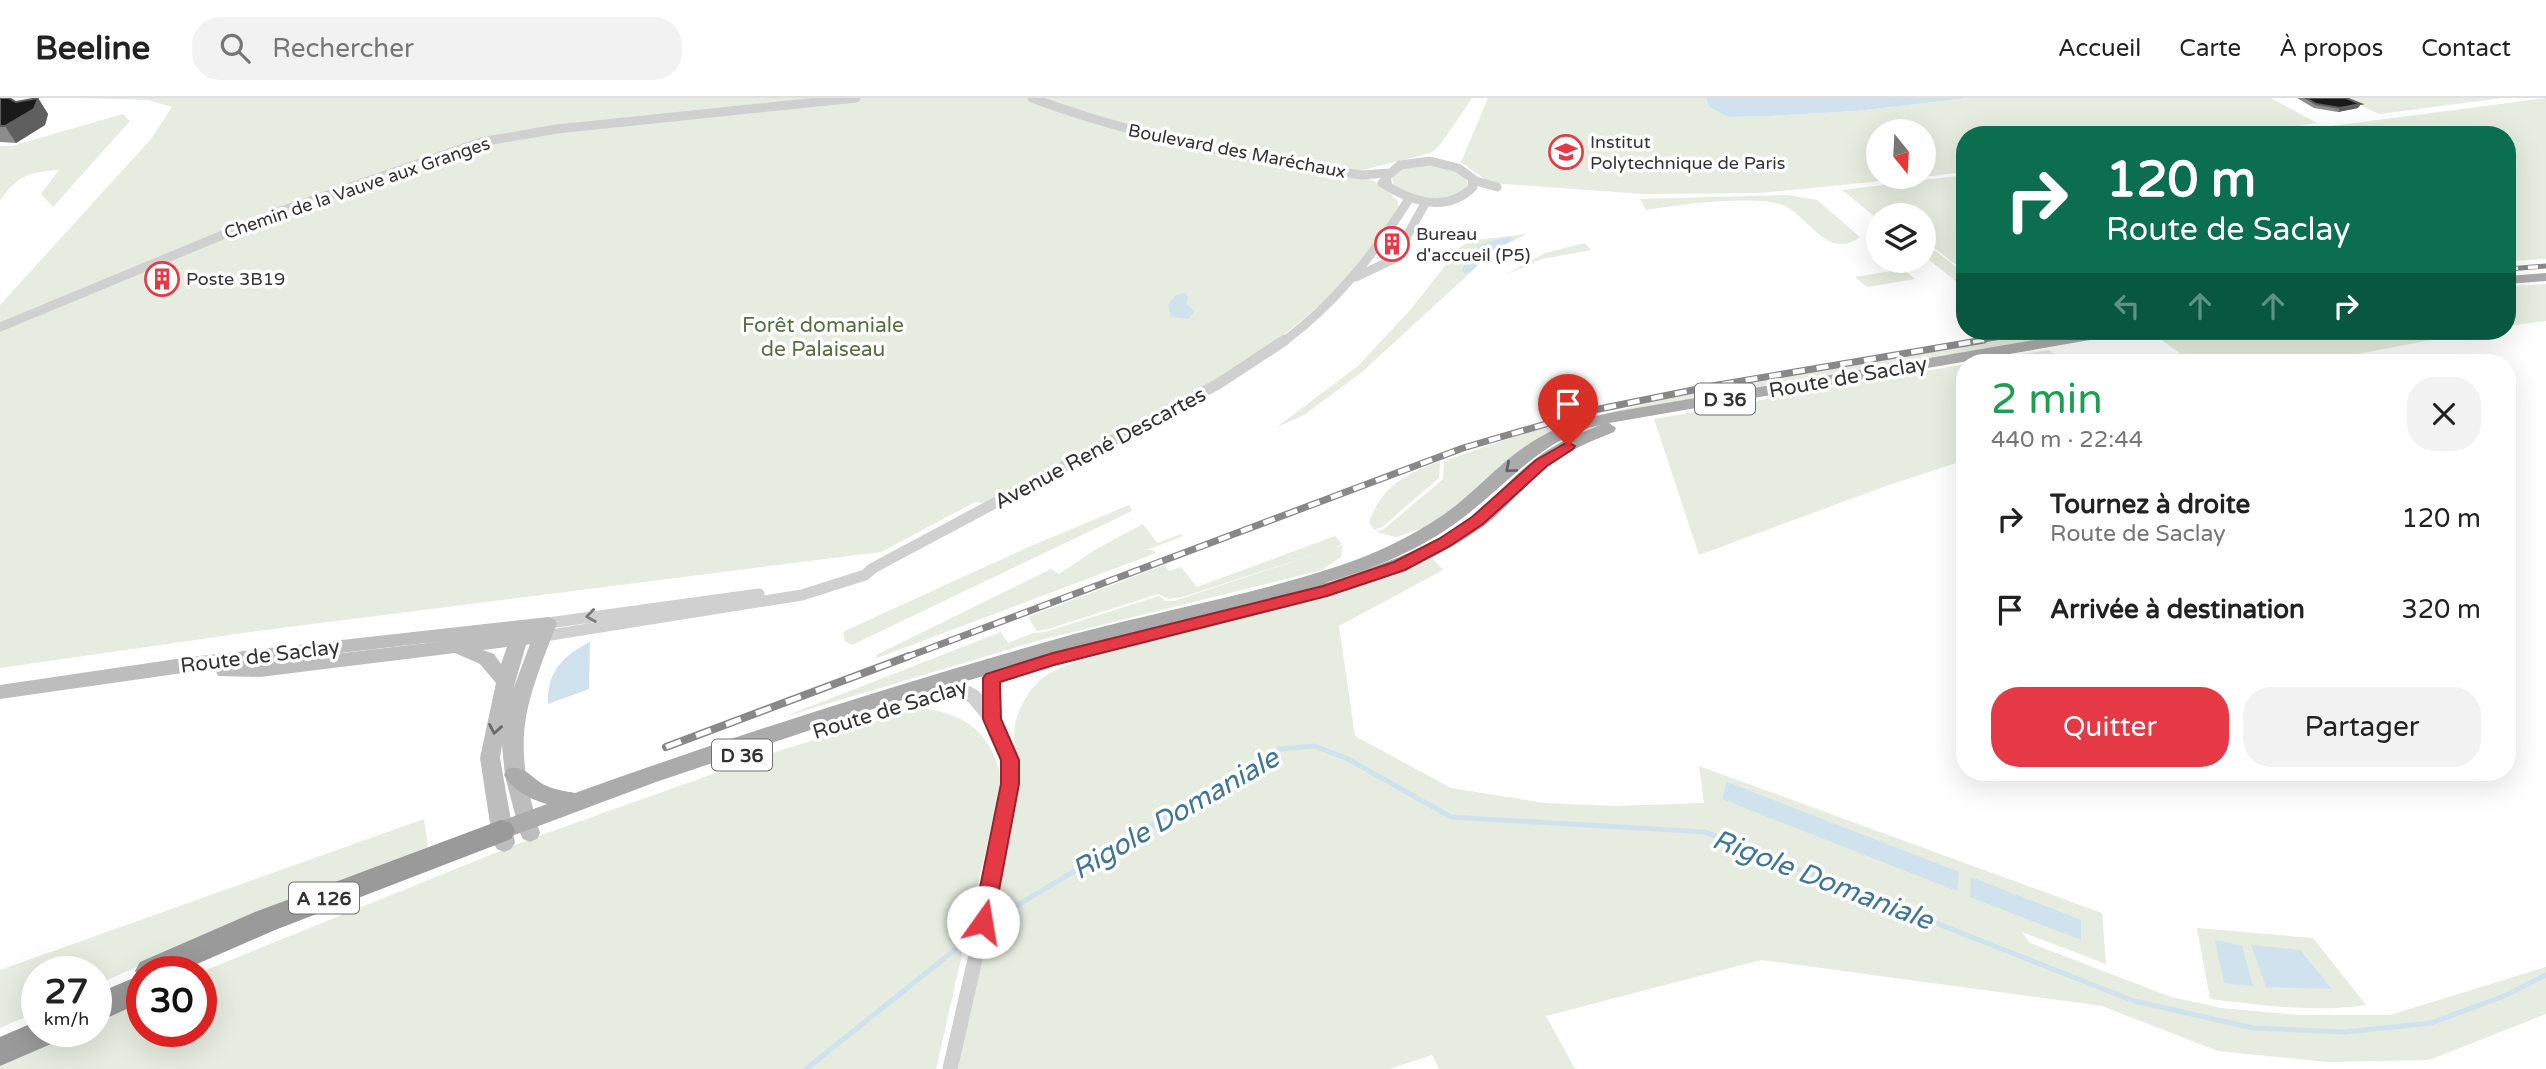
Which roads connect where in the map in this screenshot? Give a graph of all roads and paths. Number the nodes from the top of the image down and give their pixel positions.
1 (856, 98) edge
2 (1032, 98) edge
3 (1389, 173) junction
4 (1364, 176) junction
5 (1472, 179) junction
6 (1388, 186) junction
7 (1471, 191) junction
8 (1409, 199) junction
9 (1426, 202) junction
10 (2546, 277) edge
11 (1353, 279) junction
12 (2516, 279) edge
13 (0, 327) edge
14 (2062, 340) edge
15 (1983, 354) edge
16 (1956, 359) edge
17 (546, 629) junction
18 (520, 633) junction
19 (455, 646) junction
20 (990, 672) junction
21 (116, 674) junction
22 (505, 682) junction
23 (950, 684) junction
24 (0, 692) edge
25 (992, 719) junction
26 (516, 775) junction
27 (574, 802) junction
28 (515, 832) junction
29 (184, 956) edge
30 (217, 956) edge
31 (21, 1028) edge
32 (0, 1037) edge
33 (21, 1043) edge
34 (0, 1052) edge
35 (950, 1069) edge

1 - 13 street, Chemin de la Vauve aux Granges
2 - 4 street, Boulevard des Maréchaux
3 - 4 street, Boulevard des Maréchaux
3 - 5 street, Boulevard des Maréchaux
3 - 6 street
4 - 6 street, Boulevard des Maréchaux
5 - 7 street
5 - 7 street
6 - 8 street, Boulevard des Maréchaux
7 - 9 street
8 - 9 street
8 - 11 street, Avenue René Descartes
9 - 11 street, Avenue René Descartes
10 - 12 main road
11 - 17 street, Avenue René Descartes
14 - 15 main road, Route de Saclay / D 36
16 - 20 main road, Route de Saclay / D 36
17 - 18 main road, Route de Saclay
17 - 26 main road
18 - 19 main road
18 - 21 main road, Route de Saclay
18 - 22 main road
19 - 21 main road
19 - 22 main road
20 - 23 main road, Route de Saclay / D 36
20 - 25 street
21 - 24 main road, Route de Saclay
22 -> 28 main road
23 - 25 street
23 - 27 main road, Route de Saclay / D 36
23 - 28 main road, Route de Saclay / D 36
25 - 35 street
26 - 27 main road
26 - 28 main road
27 - 28 main road, Route de Saclay / D 36
28 - 29 highway, A 126
28 - 30 highway, A 126
31 - 32 highway
33 - 34 highway

